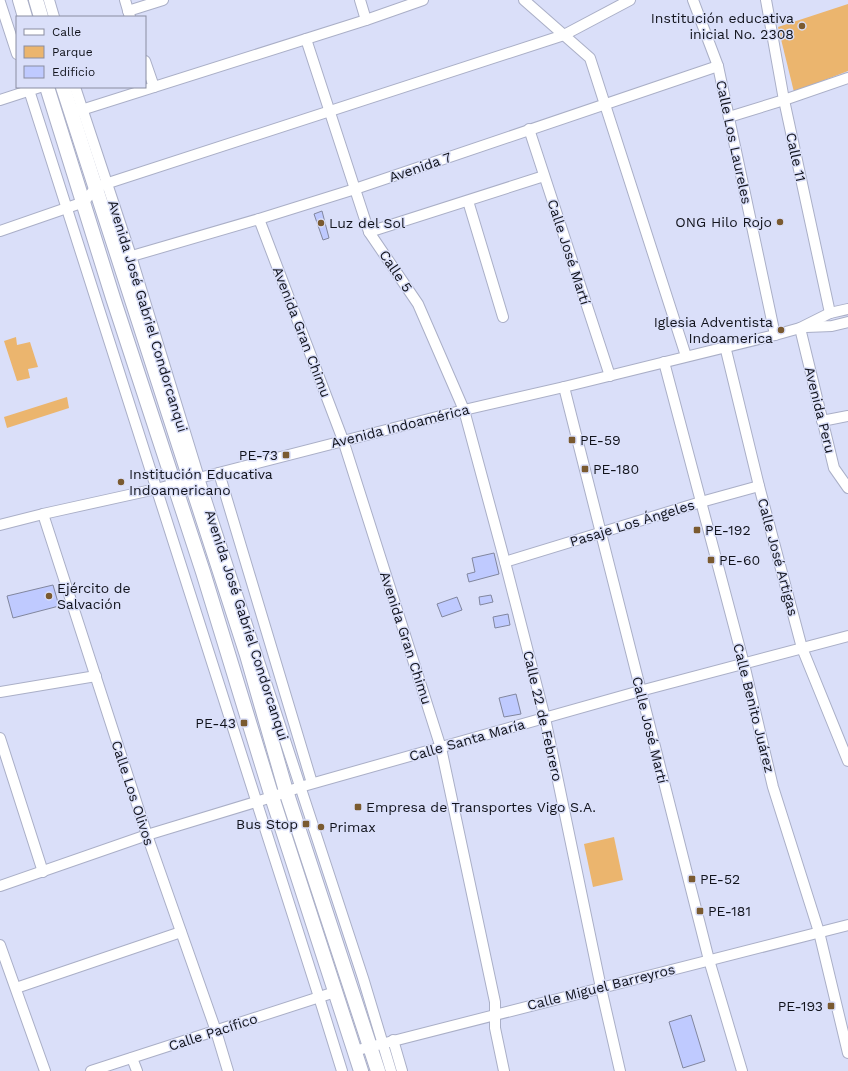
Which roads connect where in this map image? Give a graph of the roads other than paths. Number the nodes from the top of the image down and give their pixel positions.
1 (20, 0) edge
2 (36, 0) edge
3 (49, 0) edge
4 (125, 0) edge
5 (163, 0) edge
6 (360, 0) edge
7 (423, 0) edge
8 (524, 0) edge
9 (630, 0) edge
10 (693, 0) edge
11 (766, 0) edge
12 (0, 2) edge
13 (129, 14) edge
14 (25, 16) edge
15 (41, 16) edge
16 (54, 16) edge
17 (366, 20) junction
18 (564, 35) junction
19 (306, 39) junction
20 (16, 51) edge
21 (146, 64) edge
22 (718, 66) junction
23 (848, 78) edge
24 (154, 87) junction
25 (48, 88) edge
26 (64, 88) edge
27 (75, 88) edge
28 (28, 89) edge
29 (0, 100) edge
30 (784, 100) junction
31 (606, 104) junction
32 (330, 110) junction
33 (77, 111) junction
34 (729, 117) junction
35 (529, 129) junction
36 (544, 176) junction
37 (101, 185) junction
38 (355, 189) junction
39 (468, 201) junction
40 (84, 202) junction
41 (67, 208) junction
42 (259, 219) junction
43 (0, 231) edge
44 (369, 232) junction
45 (125, 258) junction
46 (848, 309) edge
47 (830, 313) junction
48 (503, 317) dead end
49 (848, 322) edge
50 (800, 328) junction
51 (775, 335) junction
52 (725, 346) junction
53 (686, 356) junction
54 (664, 362) junction
55 (610, 376) junction
56 (564, 387) junction
57 (464, 410) junction
58 (848, 416) edge
59 (822, 421) junction
60 (343, 440) junction
61 (220, 472) junction
62 (194, 479) junction
63 (174, 484) junction
64 (759, 486) junction
65 (848, 488) edge
66 (156, 489) junction
67 (701, 502) junction
68 (43, 514) junction
69 (0, 525) edge
70 (602, 532) junction
71 (505, 562) junction
72 (848, 636) edge
73 (802, 648) junction
74 (744, 664) junction
75 (96, 676) junction
76 (640, 691) junction
77 (0, 692) edge
78 (545, 718) junction
79 (0, 738) edge
80 (441, 748) junction
81 (848, 761) edge
82 (312, 783) junction
83 (300, 787) junction
84 (286, 791) junction
85 (272, 797) junction
86 (256, 802) junction
87 (147, 835) junction
88 (43, 872) junction
89 (0, 886) edge
90 (848, 925) edge
91 (181, 932) junction
92 (819, 932) junction
93 (0, 944) edge
94 (709, 960) junction
95 (16, 988) junction
96 (601, 988) junction
97 (335, 992) junction
98 (319, 997) junction
99 (495, 1014) junction
100 (216, 1031) junction
101 (393, 1040) junction
102 (376, 1045) junction
103 (354, 1050) junction
104 (848, 1053) edge
105 (132, 1058) junction
106 (44, 1071) edge
107 (91, 1071) edge
108 (137, 1071) edge
109 (228, 1071) edge
110 (342, 1071) edge
111 (361, 1071) edge
112 (378, 1071) edge
113 (391, 1071) edge
114 (402, 1071) edge
115 (504, 1071) edge
116 (620, 1071) edge
117 (742, 1071) edge

1 - 14 highway
2 - 15 highway
3 - 16 street
4 - 13 street
5 - 13 street
6 - 17 street
7 - 17 street
8 - 18 street
9 - 18 street
10 - 22 street, Calle Los Laureles
11 - 30 street, Calle 11
12 - 20 street
17 - 19 street
18 - 31 street
18 - 32 street
19 - 24 street
19 - 32 street, Calle 5
21 - 24 street
22 - 31 street, Avenida 7
22 - 34 street, Calle Los Laureles
23 - 30 street
24 - 33 street
25 - 40 highway, Avenida José Gabriel Condorcanqui
26 - 33 highway, Avenida José Gabriel Condorcanqui
27 - 33 street, Avenida José Gabriel Condorcanqui
28 - 29 street
28 - 41 street
30 - 34 street
30 - 47 street, Calle 11
31 - 35 street, Avenida 7
31 - 53 street
32 - 37 street
32 - 38 street, Calle 5
33 - 37 highway, Avenida José Gabriel Condorcanqui
34 - 51 street, Calle Los Laureles
35 - 36 street, Calle José Martí
35 - 38 street, Avenida 7
36 - 39 street
36 - 55 street, Calle José Martí
37 - 40 street
37 - 45 highway, Avenida José Gabriel Condorcanqui
38 - 42 street, Avenida 7
38 - 44 street, Calle 5
39 - 44 street
39 - 48 street
40 - 41 street
40 - 63 highway, Avenida José Gabriel Condorcanqui
41 - 43 street
41 - 66 street
42 - 45 street, Avenida 7
42 - 60 street, Avenida Gran Chimu
44 - 57 street, Calle 5
45 - 62 highway, Avenida José Gabriel Condorcanqui
46 - 47 street, Avenida Indoamérica
47 - 50 street, Avenida Indoamérica
49 - 50 street, Avenida Indoamérica
50 - 51 street, Avenida Indoamérica
50 - 59 street, Avenida Peru
51 - 52 street, Avenida Indoamérica
52 - 53 street, Avenida Indoamérica
52 - 64 street, Calle José Artigas
53 - 54 street, Avenida Indoamérica
54 - 55 street, Avenida Indoamérica
54 - 67 street, Calle Benito Juárez
55 - 56 street, Avenida Indoamérica
56 - 57 street, Avenida Indoamérica
56 - 70 street, Calle José Martí
57 - 60 street, Avenida Indoamérica
57 - 71 street, Calle 22 de Febrero
58 - 59 street
59 - 65 street, Avenida Peru
60 - 61 street, Avenida Indoamérica
60 - 80 street, Avenida Gran Chimu
61 - 62 street, Avenida Indoamérica
61 - 82 street
62 - 63 street, Avenida Indoamérica
62 - 83 street, Avenida José Gabriel Condorcanqui
62 - 84 highway, Avenida José Gabriel Condorcanqui
63 - 66 street, Avenida Indoamérica
63 - 85 highway, Avenida José Gabriel Condorcanqui
64 - 67 street, Pasaje Los Ángeles
64 - 73 street, Calle José Artigas
66 - 68 street, Avenida Indoamérica
66 - 86 street
67 - 70 street, Pasaje Los Ángeles
67 - 74 street, Calle Benito Juárez
68 - 69 street, Avenida Indoamérica
68 - 75 street, Calle Los Olivos
70 - 71 street, Pasaje Los Ángeles
70 - 76 street, Calle José Martí
71 - 78 street, Calle 22 de Febrero
72 - 73 street, Calle Santa María
73 - 74 street, Calle Santa María
73 - 81 street, Calle José Artigas
74 - 76 street, Calle Santa María
74 - 92 street, Calle Benito Juárez
75 - 77 street
75 - 87 street, Calle Los Olivos
76 - 78 street, Calle Santa María
76 - 94 street, Calle José Martí
78 - 80 street, Calle Santa María
78 - 96 street, Calle 22 de Febrero
79 - 88 street
80 - 82 street, Calle Santa María
80 - 99 street, Avenida Gran Chimu
82 - 83 street, Calle Santa María
83 - 84 street, Calle Santa María
83 - 102 street, Avenida José Gabriel Condorcanqui
84 - 85 street, Calle Santa María
84 - 102 highway, Avenida José Gabriel Condorcanqui
85 - 86 street, Calle Santa María
85 - 97 highway, Avenida José Gabriel Condorcanqui
86 - 87 street, Calle Santa María
86 - 98 street
87 - 88 street, Calle Santa María
87 - 91 street, Calle Los Olivos
88 - 89 street, Calle Santa María
90 - 92 street, Calle Miguel Barreyros
91 - 95 street
91 - 100 street, Calle Los Olivos
92 - 94 street, Calle Miguel Barreyros
92 - 104 street, Calle Benito Juárez
93 - 95 street
94 - 96 street, Calle Miguel Barreyros
94 - 117 street, Calle José Martí
95 - 106 street
96 - 99 street, Calle Miguel Barreyros
96 - 116 street, Calle 22 de Febrero
97 - 98 street, Calle Pacífico
97 - 103 highway, Avenida José Gabriel Condorcanqui
98 - 100 street, Calle Pacífico
98 - 110 street
99 - 101 street, Calle Miguel Barreyros
99 - 115 street, Avenida Gran Chimu
100 - 105 street, Calle Pacífico
100 - 109 street, Calle Los Olivos
101 - 102 street, Calle Miguel Barreyros
101 - 114 street
102 - 103 street, Calle Miguel Barreyros
102 - 112 highway, Avenida José Gabriel Condorcanqui
102 - 113 street, Avenida José Gabriel Condorcanqui
103 - 111 highway, Avenida José Gabriel Condorcanqui
105 - 107 street, Calle Pacífico
105 - 108 street

